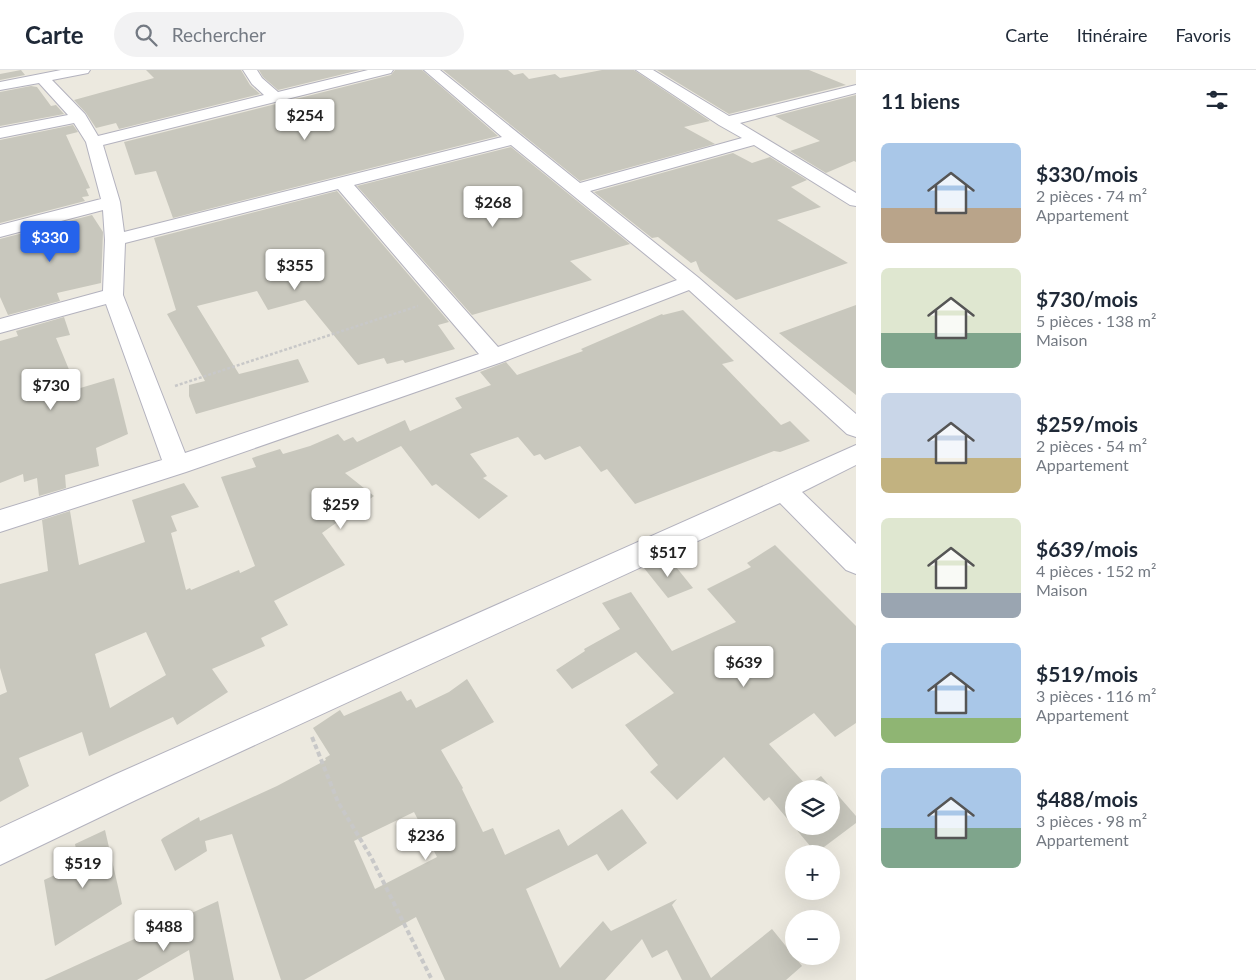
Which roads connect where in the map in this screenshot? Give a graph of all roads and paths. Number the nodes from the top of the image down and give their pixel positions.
1 (83, 70) edge
2 (250, 70) edge
3 (386, 70) edge
4 (431, 70) edge
5 (643, 70) edge
6 (42, 78) junction
7 (0, 86) edge
8 (856, 89) edge
9 (275, 97) junction
10 (79, 117) junction
11 (725, 122) junction
12 (0, 134) edge
13 (514, 139) junction
14 (754, 140) junction
15 (94, 142) junction
16 (342, 182) junction
17 (856, 183) edge
18 (578, 189) junction
19 (837, 189) junction
20 (856, 201) edge
21 (111, 202) junction
22 (0, 230) edge
23 (115, 240) junction
24 (692, 282) junction
25 (113, 295) junction
26 (441, 299) junction
27 (0, 326) edge
28 (494, 357) junction
29 (150, 393) junction
30 (856, 428) edge
31 (856, 454) edge
32 (177, 465) junction
33 (783, 490) junction
34 (0, 521) edge
35 (856, 562) edge
36 (301, 708) junction
37 (0, 847) edge
38 (432, 980) edge

1 - 6 street
2 - 9 street
3 - 9 street
4 - 13 street
5 - 11 street
6 - 7 street
6 - 10 street
8 - 11 street
9 - 15 street
10 - 12 street
10 - 15 street
11 - 14 street
13 - 16 street
13 - 18 street
14 - 18 street
14 - 19 street
15 - 21 street
16 - 23 street
16 - 26 street
17 - 19 street
18 - 24 street
19 - 20 street
21 - 22 street
21 - 23 street
23 - 25 street
24 - 28 street
24 - 30 street
25 - 27 street
25 - 29 street
26 - 28 street
26 - 29 path
28 - 32 street
29 - 32 street
31 - 33 street
32 - 34 street
33 - 35 street
33 - 36 street
36 - 37 street
36 - 38 path

